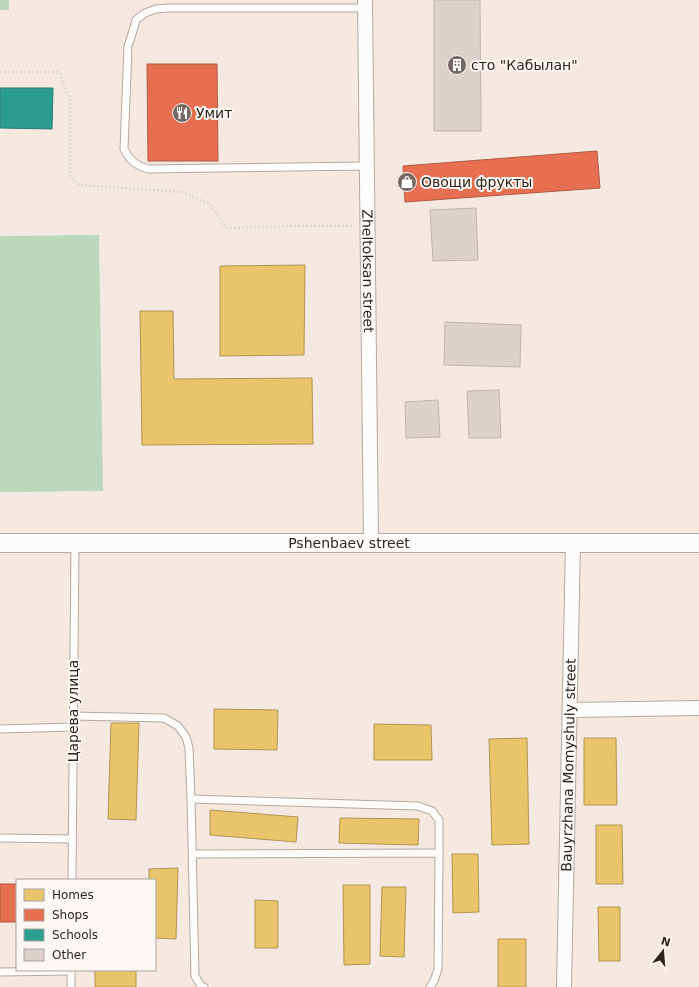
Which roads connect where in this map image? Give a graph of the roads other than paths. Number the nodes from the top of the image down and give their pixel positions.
1 (365, 4) edge
2 (367, 166) junction
3 (75, 542) junction
4 (371, 542) junction
5 (0, 543) edge
6 (573, 543) junction
7 (699, 543) edge
8 (699, 708) edge
9 (570, 710) junction
10 (73, 716) junction
11 (73, 727) junction
12 (0, 729) edge
13 (191, 799) junction
14 (0, 838) edge
15 (72, 839) junction
16 (439, 853) junction
17 (193, 854) junction
18 (72, 879) edge
19 (36, 971) edge
20 (71, 971) edge
21 (0, 972) edge
22 (71, 987) edge
23 (204, 987) edge
24 (430, 987) edge
25 (564, 987) edge

1 - 2 street, Zheltoksan street
1 - 2 lane
2 - 4 street, Zheltoksan street
3 - 4 street, Pshenbaev street
3 - 5 street, Pshenbaev street
3 - 10 lane, Царева улица
4 - 6 street, Pshenbaev street
6 - 7 street, Pshenbaev street
6 - 9 street, Bauyrzhana Momyshuly street
8 - 9 street
9 - 25 street, Bauyrzhana Momyshuly street
10 - 11 lane, Царева улица
10 - 13 lane
11 - 12 lane
11 - 15 lane, Царева улица
13 - 16 lane
13 - 17 lane
14 - 15 lane
15 - 18 lane, Царева улица
16 - 17 lane
16 - 24 lane
17 - 23 lane
19 - 21 lane
20 - 22 lane

